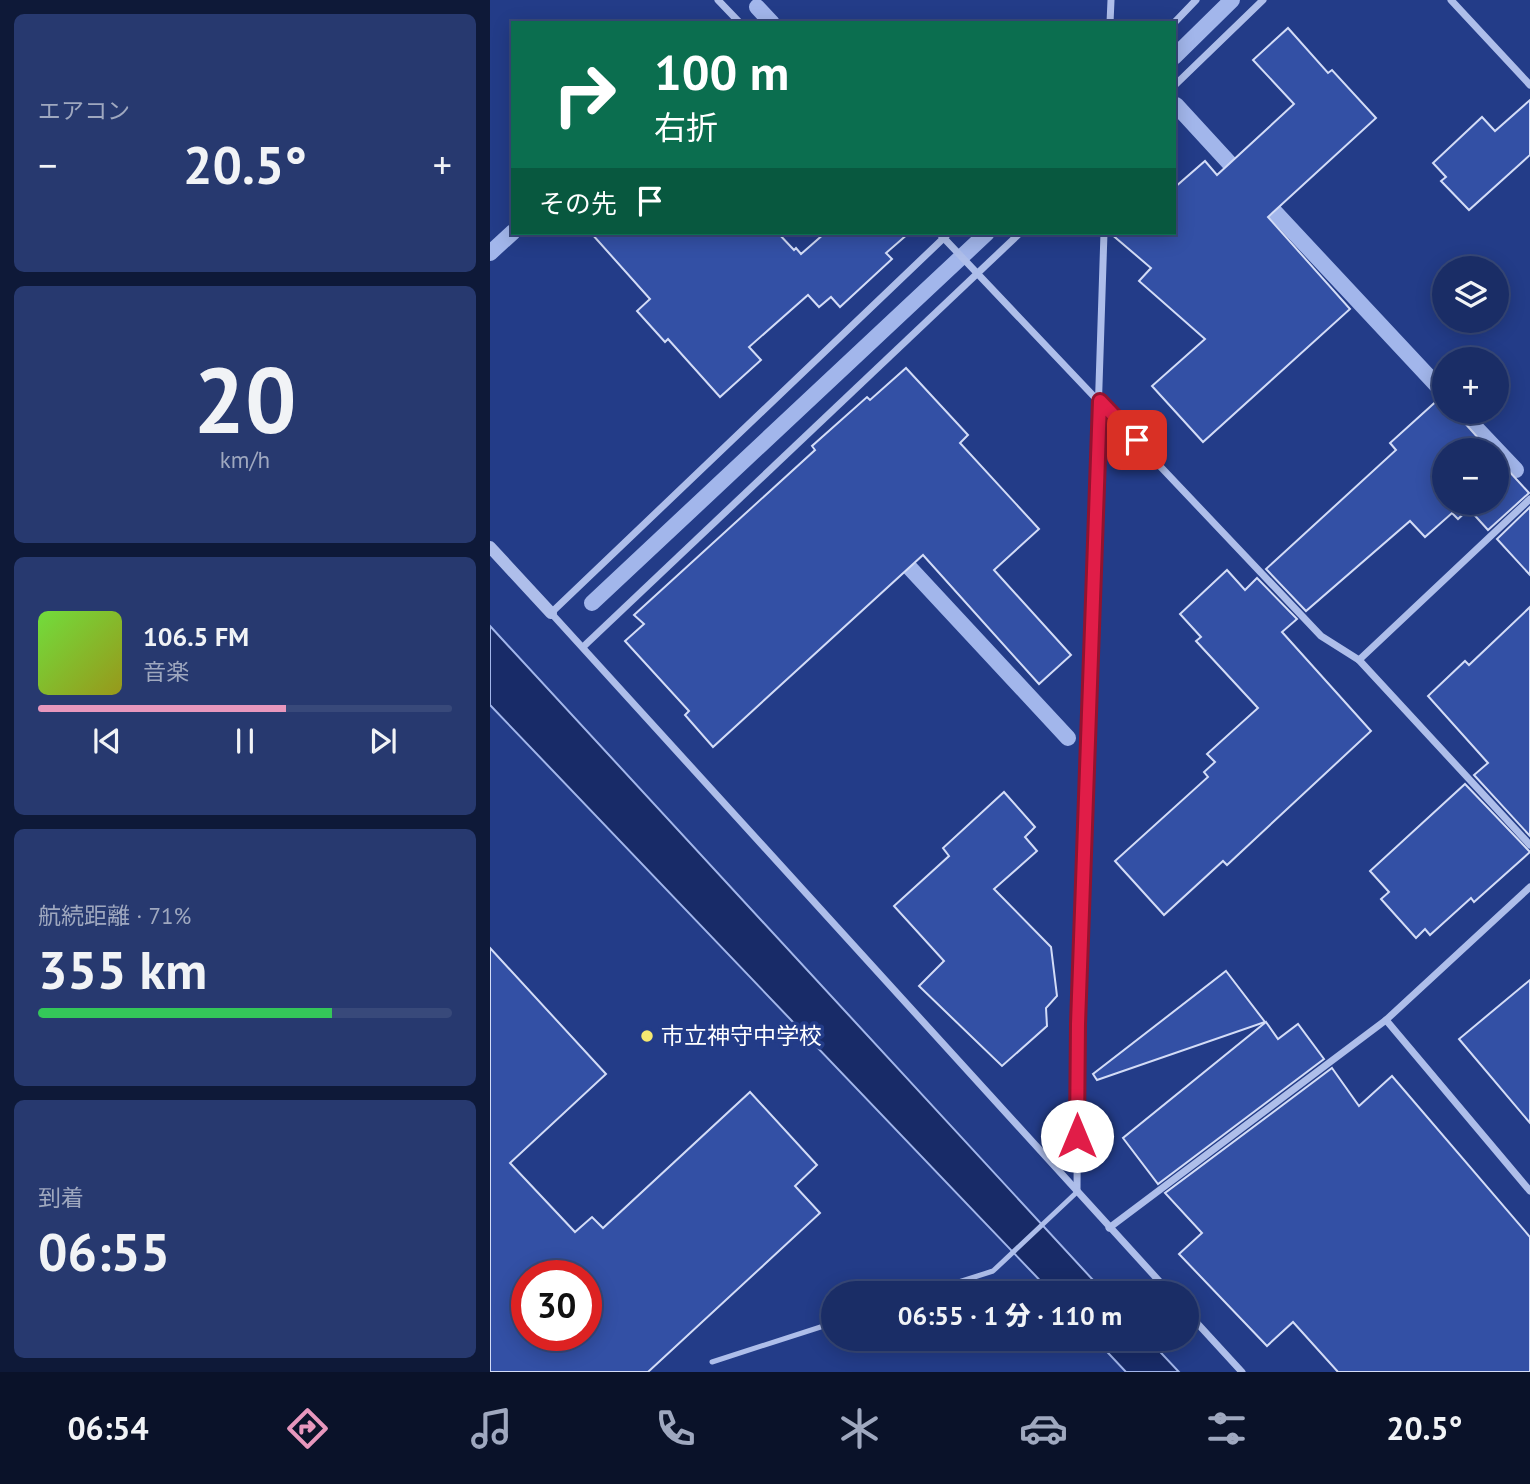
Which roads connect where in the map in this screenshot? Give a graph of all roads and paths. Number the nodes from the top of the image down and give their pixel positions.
1 (718, 0) edge
2 (1111, 0) edge
3 (1196, 0) edge
4 (1263, 0) edge
5 (1451, 0) edge
6 (738, 21) edge
7 (1110, 21) edge
8 (1176, 21) edge
9 (1176, 84) edge
10 (1530, 85) edge
11 (943, 235) edge
12 (945, 235) edge
13 (1018, 235) edge
14 (1104, 235) edge
15 (978, 272) junction
16 (1100, 401) junction
17 (1530, 499) edge
18 (490, 547) edge
19 (551, 612) junction
20 (583, 647) junction
21 (1359, 660) junction
22 (1530, 845) edge
23 (1530, 887) edge
24 (1386, 1020) junction
25 (1530, 1191) edge
26 (1077, 1192) junction
27 (1109, 1227) junction
28 (962, 1281) edge
29 (1159, 1281) edge
30 (1199, 1325) edge
31 (821, 1327) edge
32 (712, 1362) dead end
33 (1242, 1372) edge

1 - 6 street
2 - 7 street
3 - 8 street
4 - 9 street
5 - 10 street
11 - 19 street
12 - 15 street
13 - 15 street
14 - 16 street
15 - 16 street
15 - 20 street
16 - 21 street
16 - 26 street
17 - 21 street
18 - 19 street
19 - 20 street
20 - 26 street
21 - 22 street
23 - 24 street
24 - 25 street
24 - 27 street
26 - 27 street
26 - 28 lane
27 - 29 street
30 - 33 street
31 - 32 lane

